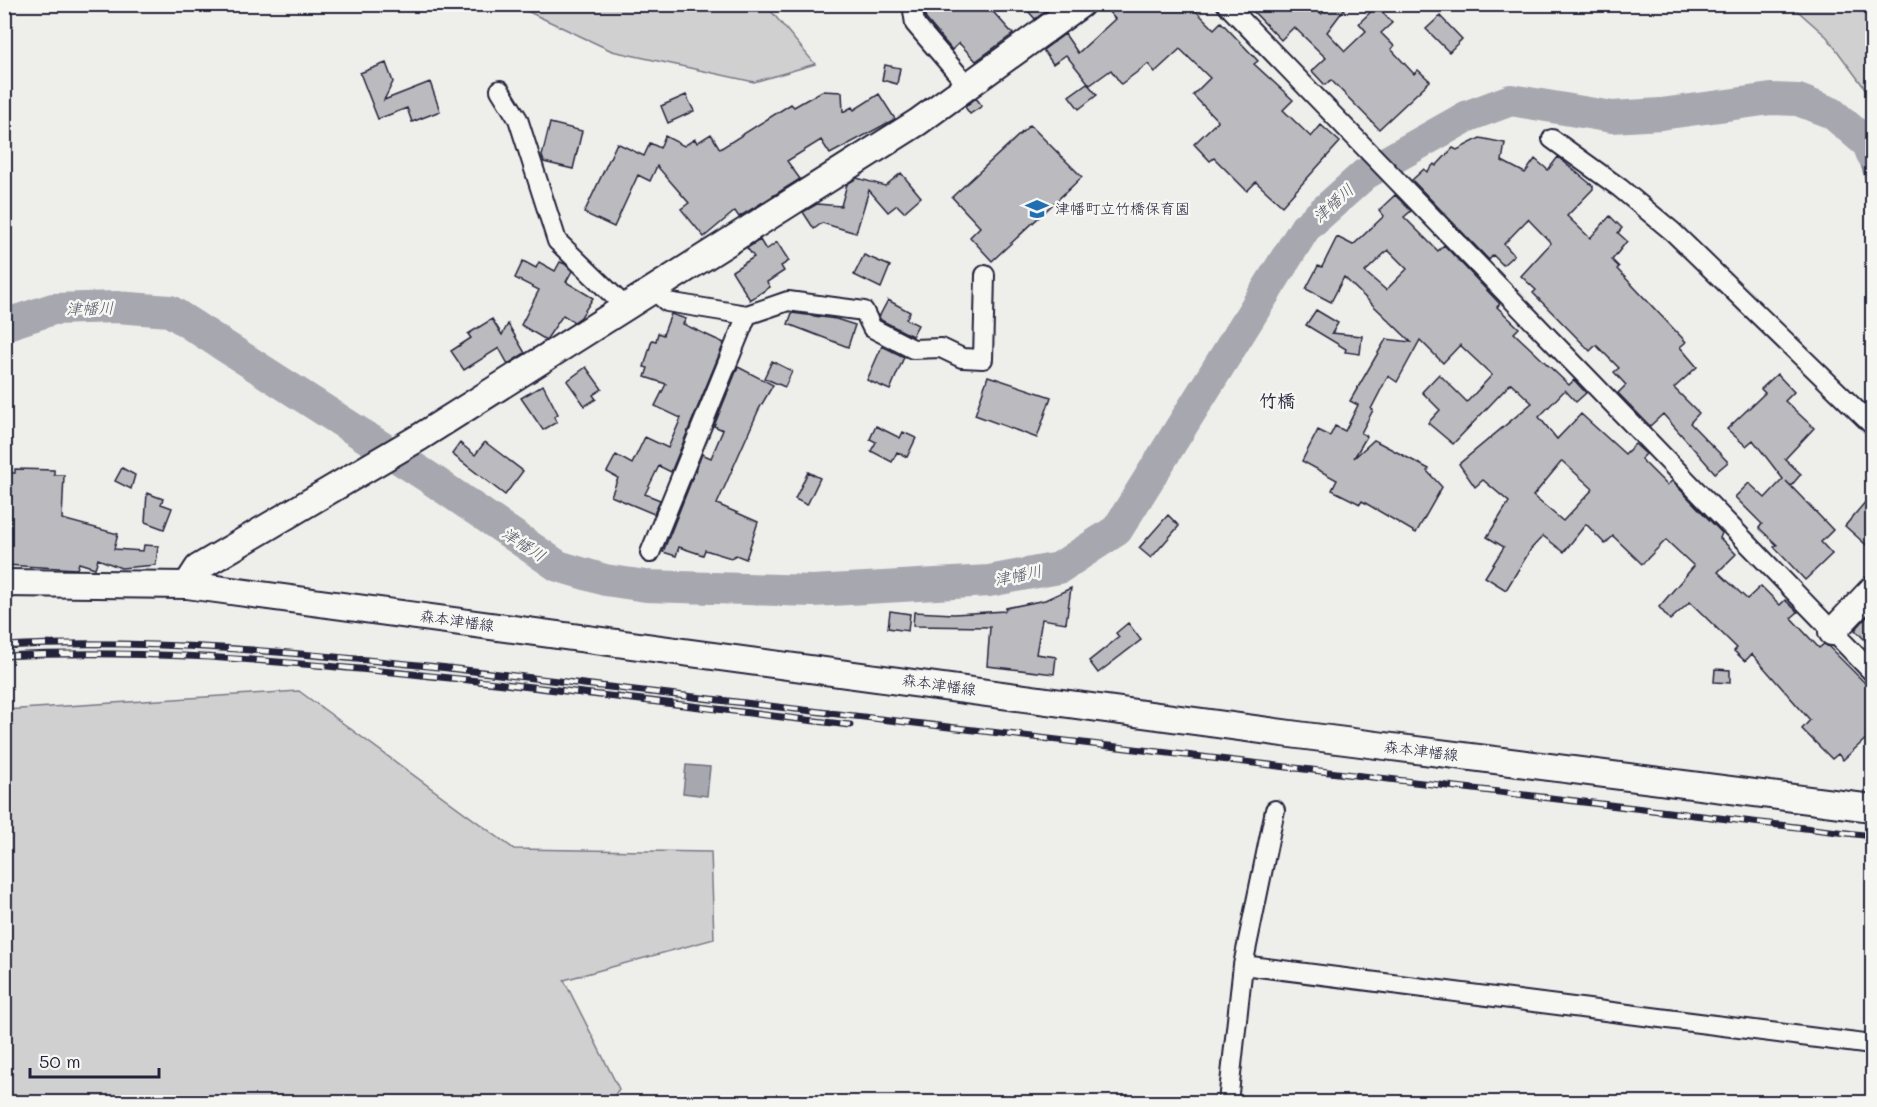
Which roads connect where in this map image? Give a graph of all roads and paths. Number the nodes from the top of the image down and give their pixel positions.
1 (912, 4) edge
2 (1081, 4) edge
3 (1226, 4) edge
4 (968, 86) junction
5 (500, 90) dead end
6 (1552, 139) dead end
7 (986, 275) dead end
8 (653, 290) junction
9 (623, 309) junction
10 (747, 315) junction
11 (1872, 425) edge
12 (650, 553) dead end
13 (4, 583) edge
14 (187, 585) junction
15 (1872, 590) edge
16 (1832, 632) junction
17 (1872, 672) edge
18 (1872, 808) edge
19 (1275, 810) dead end
20 (1243, 965) junction
21 (1872, 1045) edge
22 (1228, 1102) edge

1 - 4 street
2 - 4 main road
3 - 16 street
4 - 8 main road
5 - 9 street
6 - 11 street
7 - 10 street
8 - 9 main road
8 - 10 street
9 - 14 main road
10 - 12 street
13 - 14 main road, 森本津幡線
14 - 18 main road, 森本津幡線
15 - 16 main road
16 - 17 street
19 - 20 street
20 - 21 street
20 - 22 street

